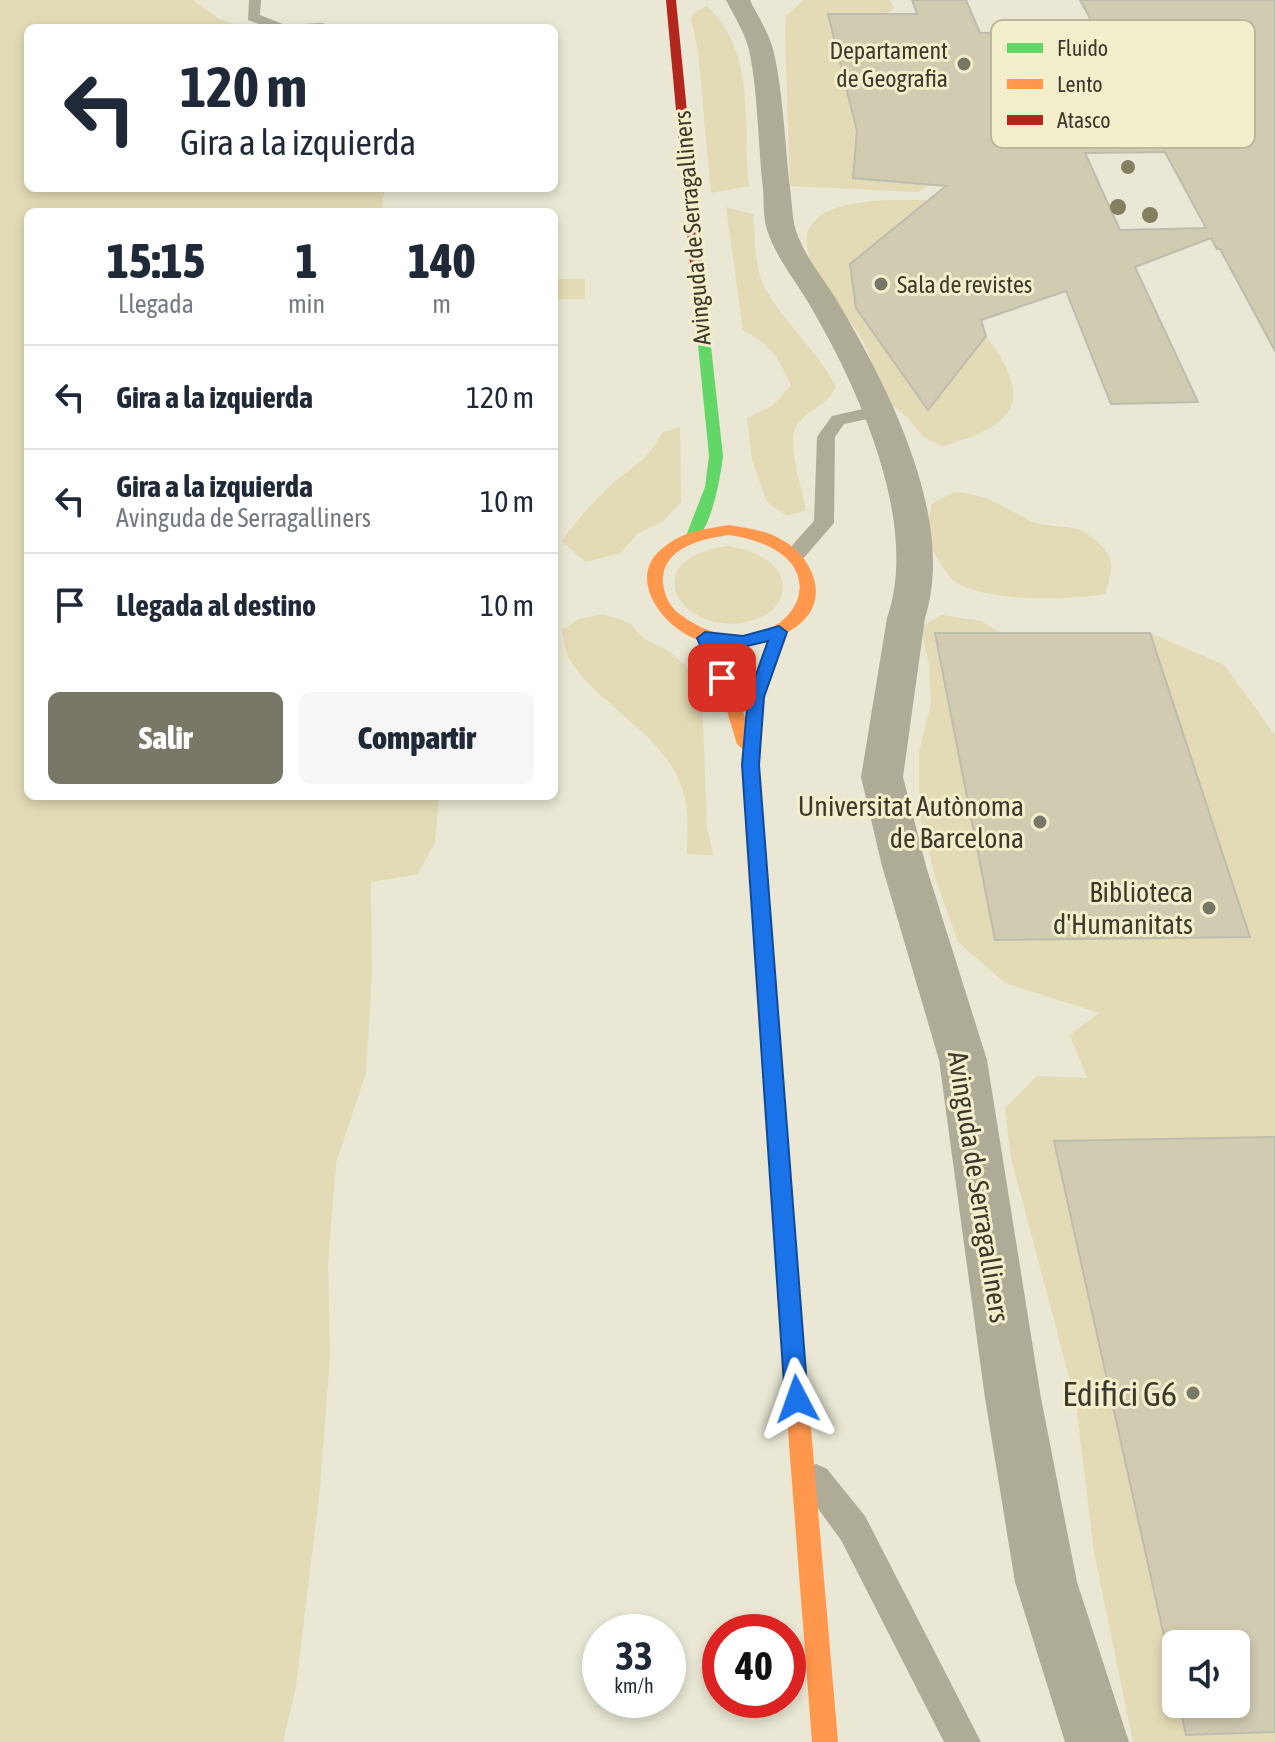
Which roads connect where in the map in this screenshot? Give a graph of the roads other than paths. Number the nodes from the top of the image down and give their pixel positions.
1 (255, 0) edge
2 (671, 0) edge
3 (738, 0) edge
4 (271, 24) edge
5 (876, 412) junction
6 (716, 456) junction
7 (732, 490) dead end
8 (744, 512) dead end
9 (757, 534) junction
10 (693, 536) junction
11 (795, 555) junction
12 (779, 632) junction
13 (705, 638) junction
14 (751, 765) junction
15 (801, 1461) junction
16 (825, 1742) edge
17 (963, 1742) edge
18 (1097, 1742) edge

1 - 4 lane
2 - 6 street, Avinguda de Serragalliners
3 - 5 street, Avinguda de Serragalliners
5 - 11 lane
5 - 18 street, Avinguda de Serragalliners
6 - 7 street, Avinguda de Serragalliners
6 - 10 street, Avinguda de Serragalliners
8 - 9 street
9 - 10 street
9 - 11 street
10 - 13 street
11 - 12 street
12 - 13 street
12 - 14 street
13 - 14 street
14 - 15 street
15 - 16 street
15 - 17 lane

